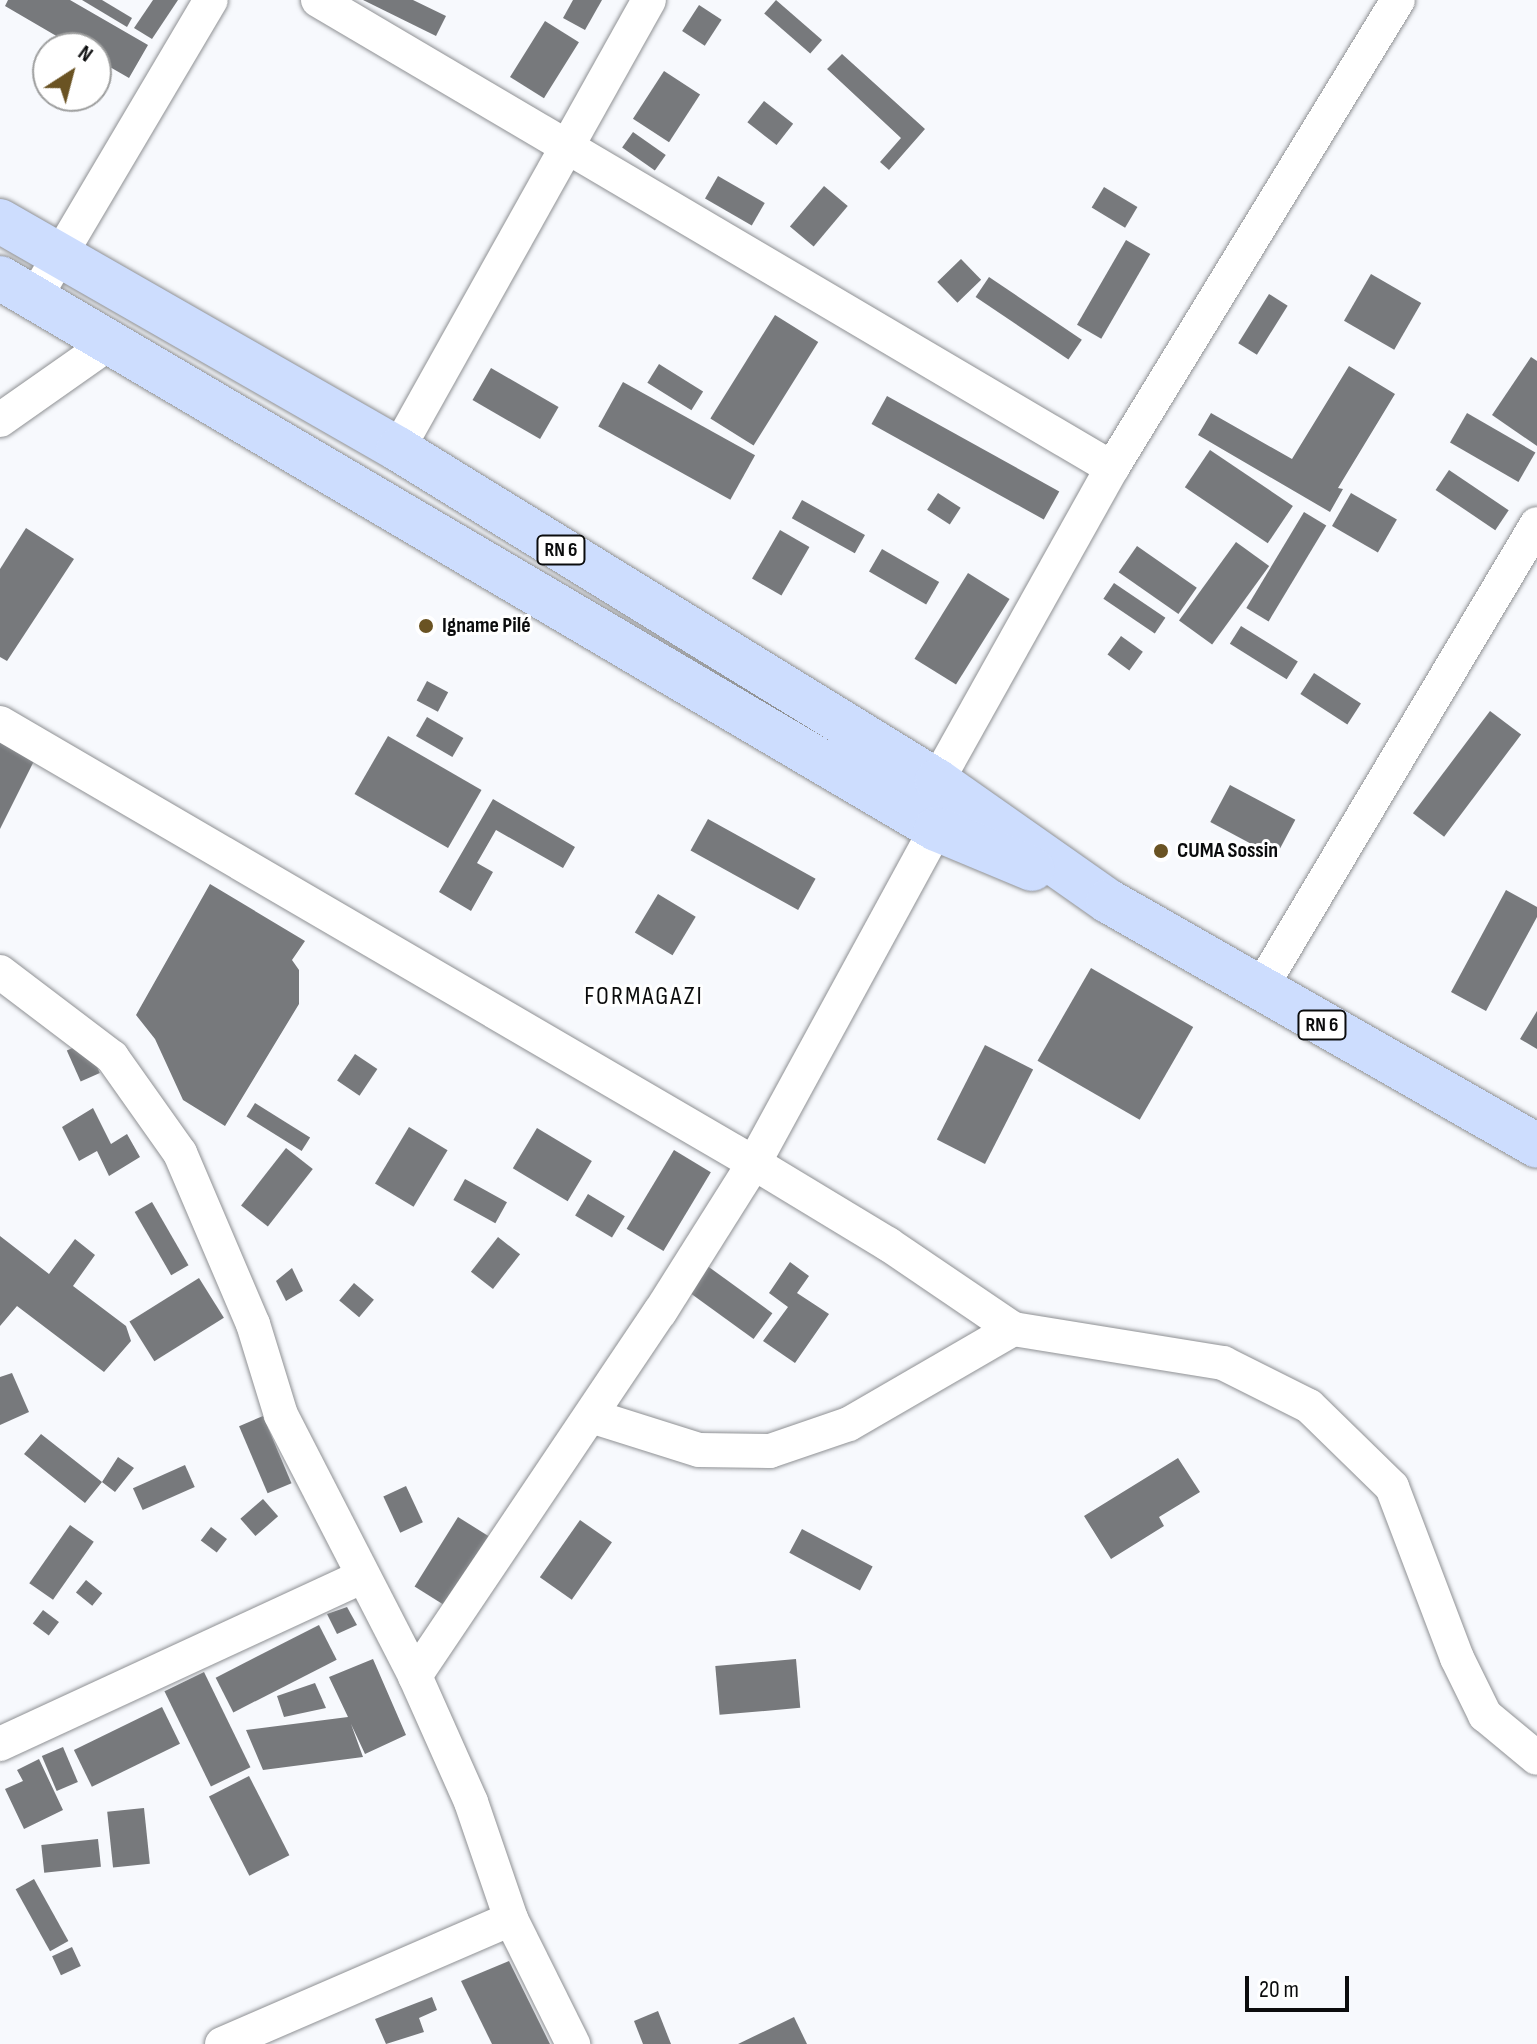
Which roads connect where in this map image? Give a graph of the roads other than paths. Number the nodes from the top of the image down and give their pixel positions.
1 (211, 0) edge
2 (318, 0) edge
3 (649, 0) edge
4 (1398, 0) edge
5 (563, 145) junction
6 (0, 221) edge
7 (59, 254) junction
8 (17, 289) edge
9 (108, 344) junction
10 (0, 420) edge
11 (398, 449) junction
12 (1112, 468) junction
13 (1537, 524) edge
14 (0, 723) edge
15 (937, 781) junction
16 (936, 829) junction
17 (1108, 901) junction
18 (0, 972) edge
19 (1260, 989) junction
20 (1536, 1144) edge
21 (754, 1163) junction
22 (1013, 1329) junction
23 (591, 1416) junction
24 (361, 1577) junction
25 (415, 1676) junction
26 (0, 1744) edge
27 (1537, 1758) edge
28 (511, 1919) junction
29 (222, 2044) edge
30 (573, 2044) edge

1 - 7 street
2 - 5 street
3 - 5 street
4 - 12 street
5 - 11 street
5 - 12 street
6 - 7 main road, RN 6
7 - 8 street
7 - 11 main road, RN 6
8 - 9 main road, RN 6
9 - 10 street
9 - 16 main road, RN 6
11 - 15 main road, RN 6
12 - 15 street
13 - 19 street
14 - 21 street
15 - 17 main road, RN 6
16 - 17 main road, RN 6
16 - 21 street
17 - 19 main road, RN 6
18 - 24 street
19 - 20 main road, RN 6
21 - 22 street
21 - 23 street
22 - 23 street
22 - 27 street
23 - 25 street
24 - 25 street
24 - 26 street
25 - 28 street
28 - 29 street
28 - 30 street

